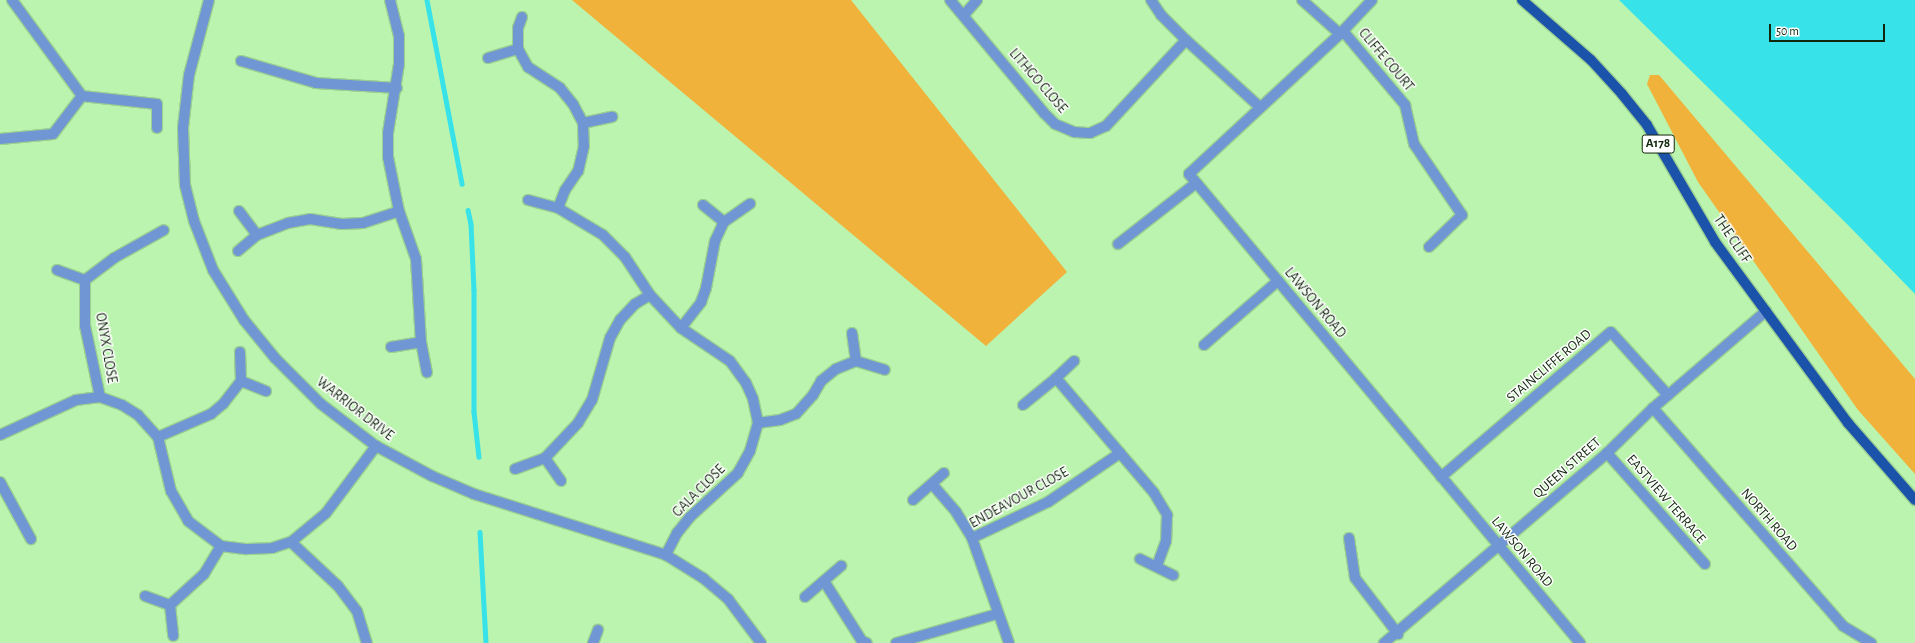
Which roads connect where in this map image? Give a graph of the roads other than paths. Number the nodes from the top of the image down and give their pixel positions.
1 (12, 0) edge
2 (209, 0) edge
3 (390, 0) edge
4 (950, 0) edge
5 (977, 0) edge
6 (1151, 0) edge
7 (1302, 0) edge
8 (1372, 0) edge
9 (1522, 0) edge
10 (964, 15) junction
11 (522, 17) dead end
12 (1342, 32) junction
13 (1186, 40) junction
14 (518, 49) junction
15 (488, 58) dead end
16 (240, 61) dead end
17 (397, 88) junction
18 (82, 96) junction
19 (1260, 108) junction
20 (612, 117) dead end
21 (584, 124) junction
22 (157, 128) dead end
23 (0, 139) edge
24 (1196, 183) junction
25 (528, 200) dead end
26 (750, 204) dead end
27 (703, 205) dead end
28 (558, 208) junction
29 (239, 211) dead end
30 (399, 212) junction
31 (724, 222) junction
32 (164, 230) dead end
33 (257, 235) junction
34 (1118, 244) dead end
35 (1429, 247) dead end
36 (238, 251) dead end
37 (56, 270) dead end
38 (85, 280) junction
39 (1278, 281) junction
40 (650, 295) junction
41 (1766, 311) junction
42 (681, 328) junction
43 (852, 333) dead end
44 (421, 342) junction
45 (1204, 345) dead end
46 (391, 346) dead end
47 (240, 352) dead end
48 (856, 361) junction
49 (1074, 361) dead end
50 (886, 370) dead end
51 (427, 372) dead end
52 (1056, 378) junction
53 (240, 381) junction
54 (266, 391) dead end
55 (1668, 395) junction
56 (100, 397) junction
57 (1023, 405) dead end
58 (1653, 408) junction
59 (758, 423) junction
60 (0, 435) edge
61 (158, 437) junction
62 (376, 446) junction
63 (1120, 453) junction
64 (1607, 453) junction
65 (545, 458) junction
66 (515, 469) dead end
67 (944, 473) dead end
68 (1441, 477) junction
69 (0, 482) edge
70 (561, 482) dead end
71 (932, 484) junction
72 (913, 500) dead end
73 (1915, 500) edge
74 (31, 538) dead end
75 (972, 538) junction
76 (1349, 538) dead end
77 (291, 542) junction
78 (221, 546) junction
79 (1499, 547) junction
80 (666, 556) junction
81 (1140, 559) dead end
82 (1705, 564) dead end
83 (841, 566) dead end
84 (1157, 566) junction
85 (1173, 574) dead end
86 (824, 580) junction
87 (145, 596) dead end
88 (805, 597) dead end
89 (170, 605) junction
90 (997, 614) junction
91 (598, 630) dead end
92 (1398, 634) junction
93 (173, 636) dead end
94 (367, 643) edge
95 (593, 643) edge
96 (761, 643) edge
97 (868, 643) edge
98 (896, 643) edge
99 (1009, 643) edge
100 (1384, 643) edge
101 (1580, 643) edge
102 (1871, 643) edge

1 - 18 street
2 - 62 street, WARRIOR DRIVE
3 - 17 street
4 - 10 street, LITHGO CLOSE
5 - 10 street
6 - 13 street
7 - 12 street
8 - 12 street
9 - 41 main road, THE CLIFF / A178
10 - 13 street, LITHGO CLOSE
11 - 14 street
12 - 19 street
12 - 35 street, CLIFFE COURT
13 - 19 street
14 - 15 street
14 - 21 street
16 - 17 street
17 - 30 street
18 - 22 street
18 - 23 street
19 - 24 street
20 - 21 street
21 - 28 street
24 - 34 street
24 - 39 street, LAWSON ROAD
25 - 28 street, GALA CLOSE
26 - 31 street
27 - 31 street
28 - 40 street, GALA CLOSE
29 - 33 street
30 - 33 street
30 - 44 street
31 - 42 street
32 - 38 street
33 - 36 street
37 - 38 street
38 - 56 street, ONYX CLOSE
39 - 45 street
39 - 68 street, LAWSON ROAD
40 - 42 street, GALA CLOSE
40 - 65 street
41 - 55 street, QUEEN STREET
41 - 73 main road, THE CLIFF / A178
42 - 59 street, GALA CLOSE
43 - 48 street
44 - 46 street
44 - 51 street
47 - 53 street
48 - 50 street
48 - 59 street
49 - 52 street
52 - 57 street
52 - 63 street
53 - 54 street
53 - 61 street
55 - 58 street, QUEEN STREET
55 - 68 street, STAINCLIFFE ROAD
56 - 60 street
56 - 61 street
58 - 64 street, QUEEN STREET
58 - 102 street, NORTH ROAD
59 - 80 street, GALA CLOSE
61 - 78 street
62 - 77 street
62 - 80 street, WARRIOR DRIVE
63 - 75 street, ENDEAVOUR CLOSE
63 - 84 street
64 - 79 street, QUEEN STREET
64 - 82 street, EASTVIEW TERRACE
65 - 66 street
65 - 70 street
67 - 71 street
68 - 79 street, LAWSON ROAD
69 - 74 street
71 - 72 street
71 - 75 street
75 - 90 street, ENDEAVOUR CLOSE
76 - 92 street
77 - 78 street
77 - 94 street
78 - 89 street
79 - 92 street, QUEEN STREET
79 - 101 street, LAWSON ROAD
80 - 96 street, WARRIOR DRIVE
81 - 84 street
83 - 86 street
84 - 85 street
86 - 88 street
86 - 97 street
87 - 89 street
89 - 93 street
90 - 98 street
90 - 99 street, ENDEAVOUR CLOSE
91 - 95 street
92 - 100 street, QUEEN STREET

